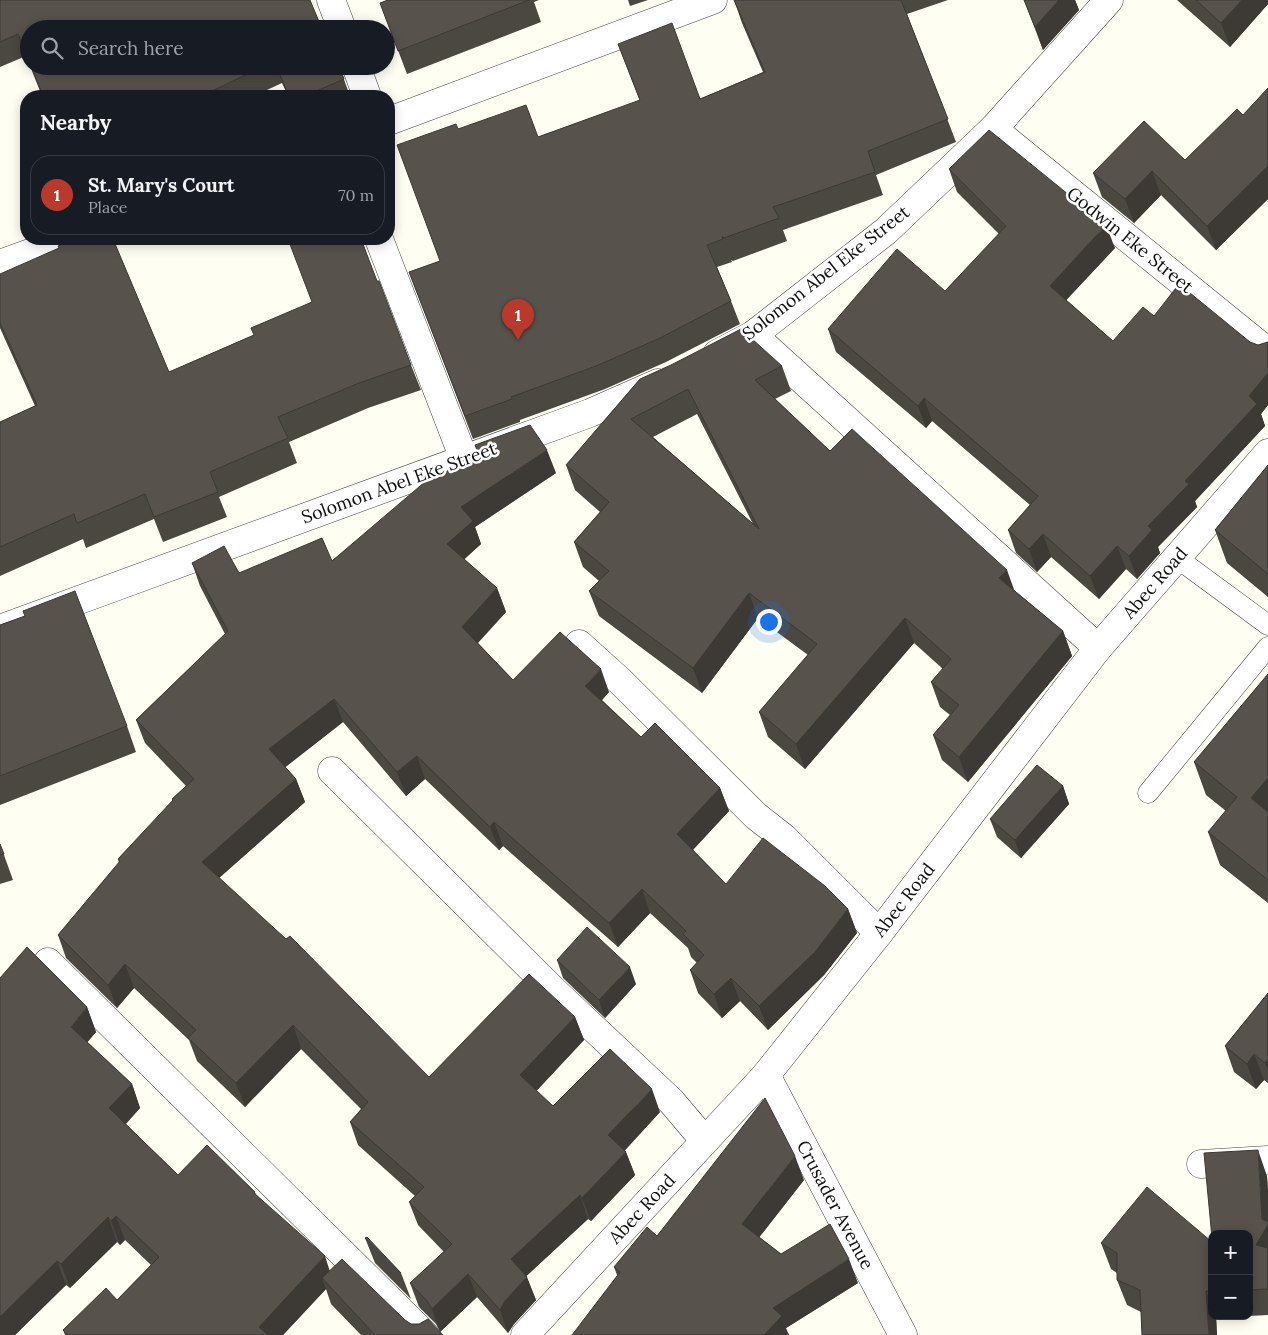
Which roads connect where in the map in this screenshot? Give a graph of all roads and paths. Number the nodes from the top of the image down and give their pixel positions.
1 (331, 0) edge
2 (713, 0) edge
3 (1109, 0) edge
4 (339, 20) edge
5 (359, 75) edge
6 (365, 90) edge
7 (395, 119) edge
8 (993, 129) junction
9 (52, 245) edge
10 (381, 245) edge
11 (0, 264) edge
12 (753, 335) junction
13 (1268, 352) edge
14 (1268, 453) edge
15 (464, 459) junction
16 (1177, 558) junction
17 (1268, 625) edge
18 (0, 629) edge
19 (579, 644) dead end
20 (1268, 647) edge
21 (1098, 648) junction
22 (332, 771) dead end
23 (1148, 794) dead end
24 (879, 933) junction
25 (48, 962) dead end
26 (766, 1075) junction
27 (705, 1141) junction
28 (1268, 1160) edge
29 (1201, 1164) dead end
30 (424, 1335) edge
31 (525, 1335) edge
32 (903, 1335) edge

1 - 4 street
2 - 7 street
3 - 8 street, Solomon Abel Eke Street
5 - 6 street
8 - 12 street, Solomon Abel Eke Street
8 - 13 street, Godwin Eke Street
9 - 11 street
10 - 15 street
12 - 15 street, Solomon Abel Eke Street
12 - 21 street
14 - 16 street, Abec Road
15 - 18 street, Solomon Abel Eke Street
16 - 17 lane
16 - 21 street, Abec Road
19 - 24 street
20 - 23 lane
21 - 24 street, Abec Road
22 - 27 street
24 - 26 street, Abec Road
25 - 30 street
26 - 27 street, Abec Road
26 - 32 street, Crusader Avenue
27 - 31 street, Abec Road
28 - 29 street

